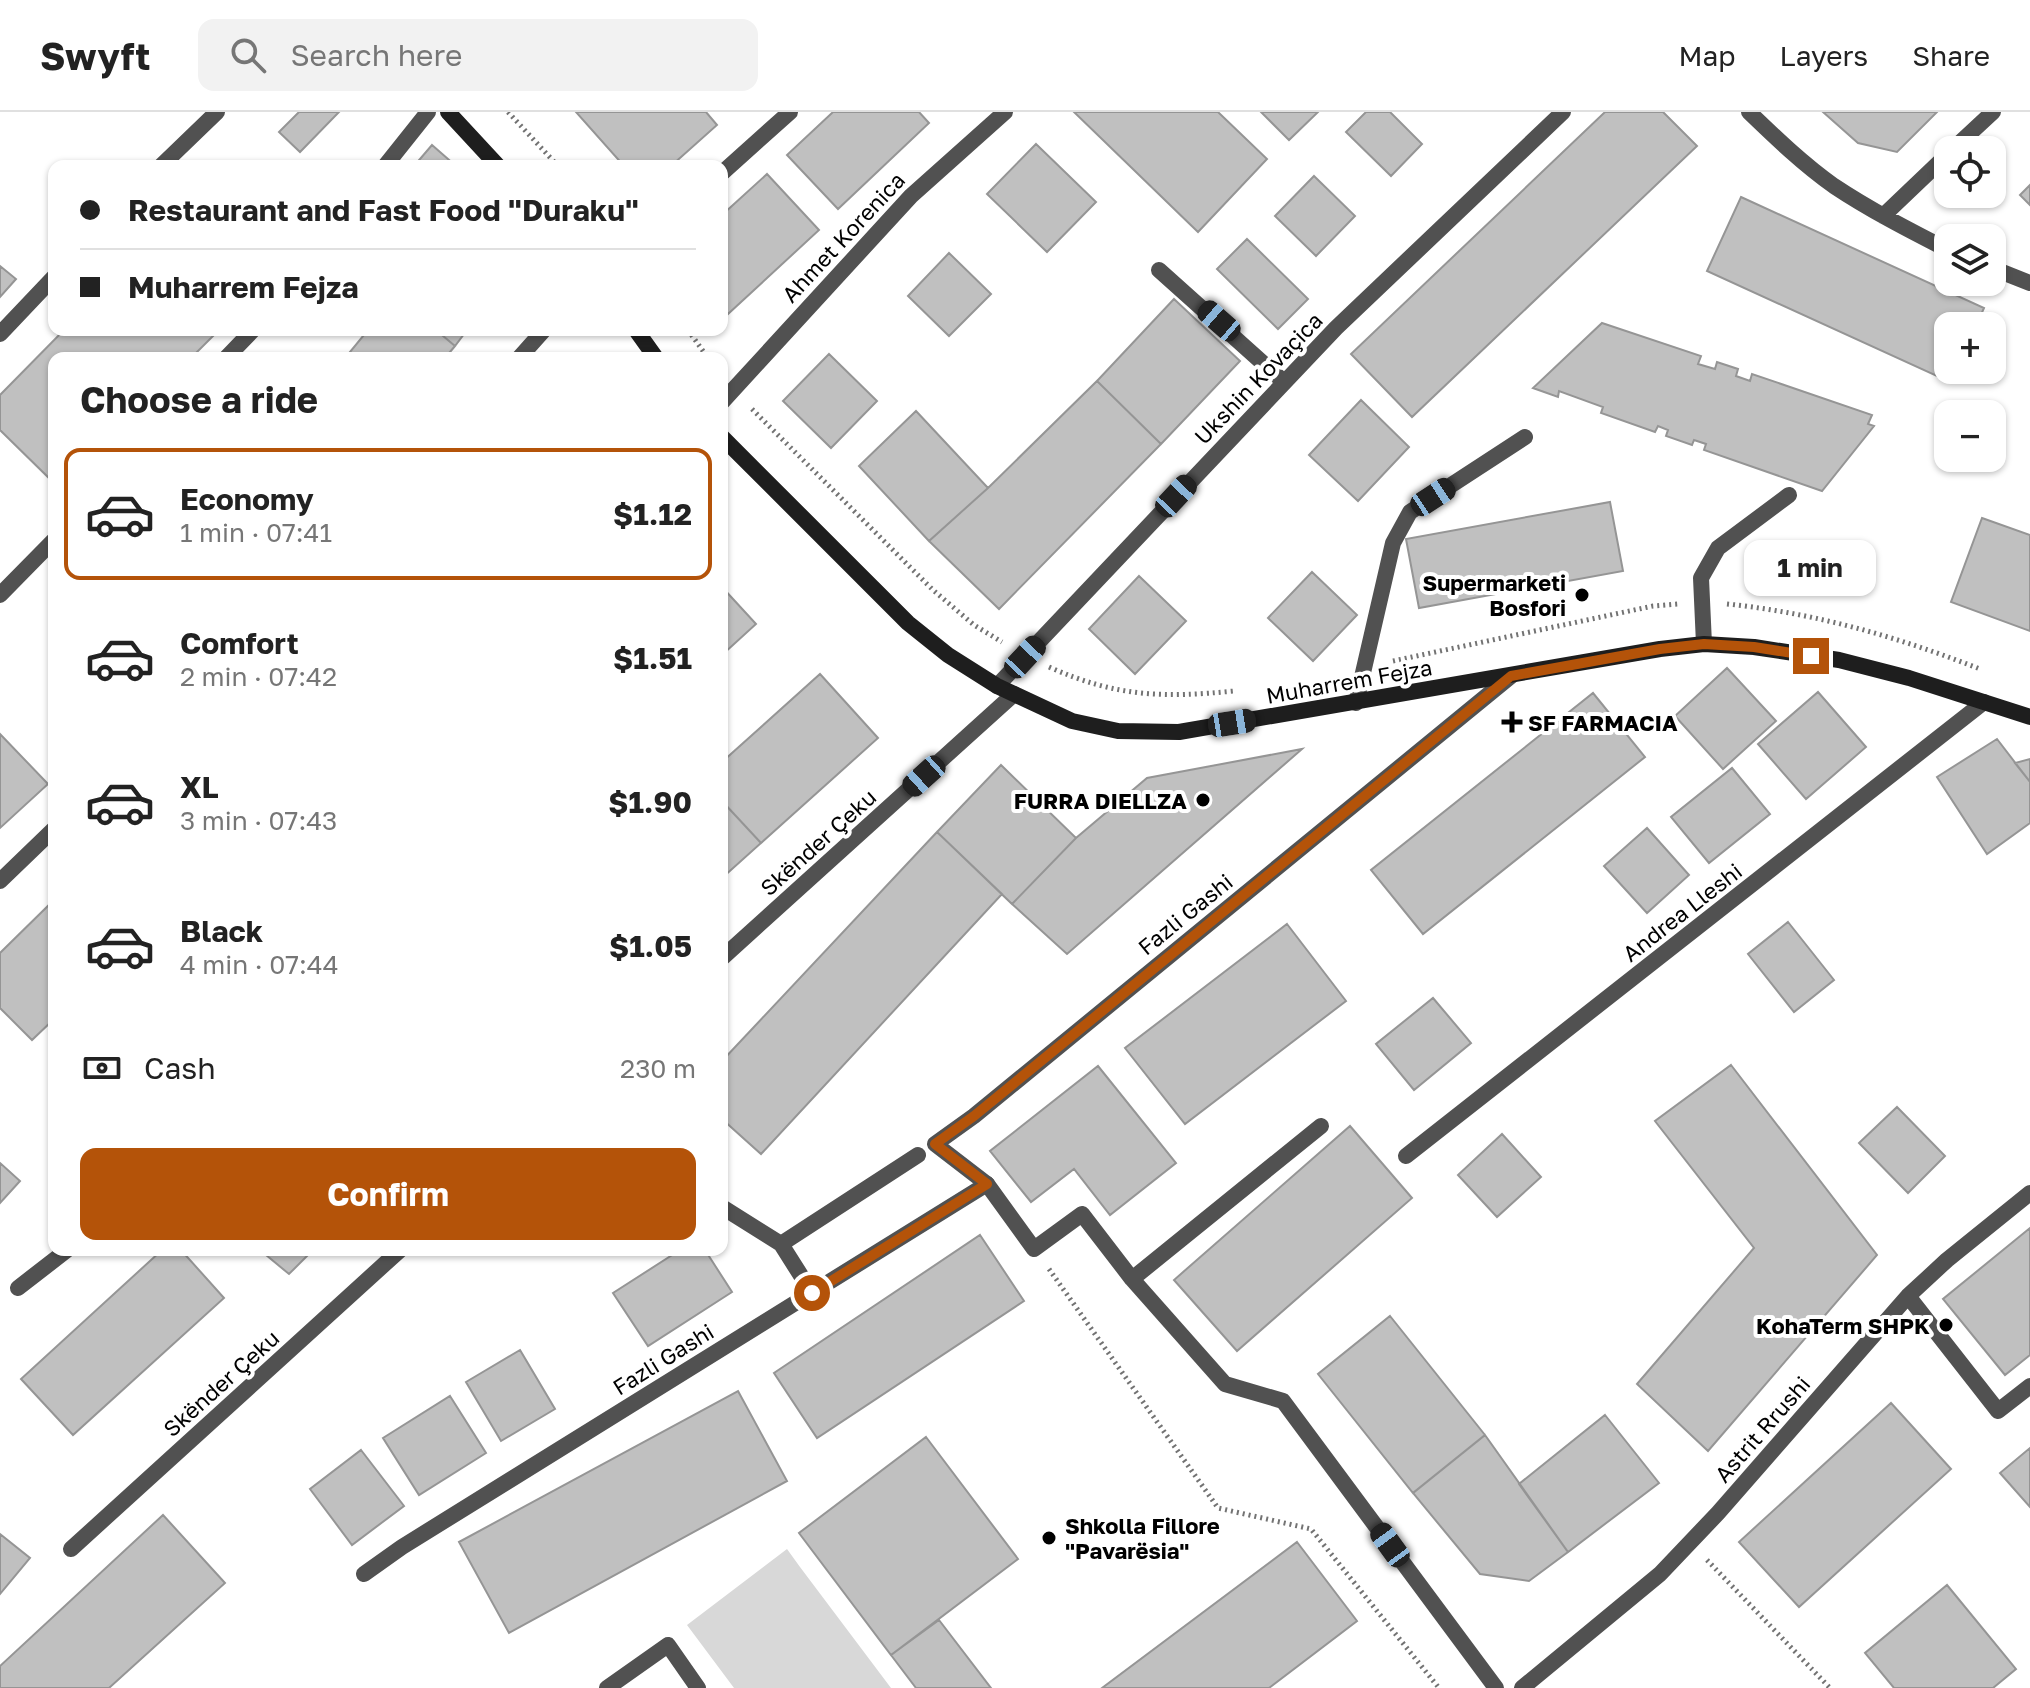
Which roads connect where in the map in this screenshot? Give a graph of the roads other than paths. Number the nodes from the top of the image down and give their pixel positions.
1 (217, 112) edge
2 (428, 112) edge
3 (448, 112) edge
4 (790, 112) edge
5 (1005, 112) edge
6 (1563, 112) edge
7 (1749, 112) edge
8 (1993, 112) edge
9 (1967, 136) edge
10 (167, 160) edge
11 (390, 160) edge
12 (492, 160) edge
13 (1934, 167) edge
14 (728, 168) edge
15 (1883, 216) junction
16 (1934, 243) edge
17 (1159, 270) dead end
18 (2006, 274) edge
19 (48, 283) edge
20 (2030, 283) edge
21 (0, 334) edge
22 (247, 336) edge
23 (539, 336) edge
24 (232, 352) edge
25 (524, 352) edge
26 (1284, 382) junction
27 (728, 394) edge
28 (1525, 437) dead end
29 (728, 443) edge
30 (1789, 495) dead end
31 (48, 546) edge
32 (0, 595) edge
33 (1704, 644) junction
34 (1511, 676) junction
35 (997, 686) junction
36 (1014, 694) junction
37 (1984, 702) junction
38 (1356, 703) junction
39 (2030, 717) edge
40 (48, 835) edge
41 (0, 881) edge
42 (728, 953) edge
43 (1321, 1126) dead end
44 (918, 1155) dead end
45 (1406, 1156) dead end
46 (987, 1184) junction
47 (2030, 1193) edge
48 (728, 1211) edge
49 (781, 1244) junction
50 (59, 1256) edge
51 (393, 1256) edge
52 (1132, 1279) junction
53 (18, 1288) dead end
54 (812, 1293) junction
55 (1908, 1296) junction
56 (2030, 1386) edge
57 (71, 1549) dead end
58 (364, 1574) dead end
59 (607, 1688) edge
60 (698, 1688) edge
61 (1496, 1688) edge
62 (1522, 1688) edge

1 - 10 street
2 - 11 street
3 - 12 street
4 - 14 street
5 - 27 street, Ahmet Korenica
6 - 26 street, Ukshin Kovaçica
7 - 15 street
8 - 9 street
13 - 15 street
15 - 16 street
17 - 26 street
18 - 20 street
19 - 21 street
22 - 24 street
23 - 25 street
26 - 35 street, Ukshin Kovaçica
28 - 38 street
29 - 35 street, Muharrem Fejza
30 - 33 street
31 - 32 street
33 - 34 street, Muharrem Fejza
33 - 37 street, Muharrem Fejza
34 - 38 street, Muharrem Fejza
34 - 46 street, Fazli Gashi
35 - 36 street, Muharrem Fejza
36 - 38 street, Muharrem Fejza
36 - 42 street, Skënder Çeku
37 - 39 street, Muharrem Fejza
37 - 45 street, Andrea Lleshi
40 - 41 street
43 - 52 street
44 - 49 street
46 - 52 street, Fazli Gashi
46 - 54 street, Fazli Gashi
47 - 55 street, Astrit Rrushi
48 - 49 street
49 - 54 street
50 - 53 street
51 - 57 street, Skënder Çeku
52 - 61 street
54 - 58 street, Fazli Gashi
55 - 56 street
55 - 62 street, Astrit Rrushi
59 - 60 street

